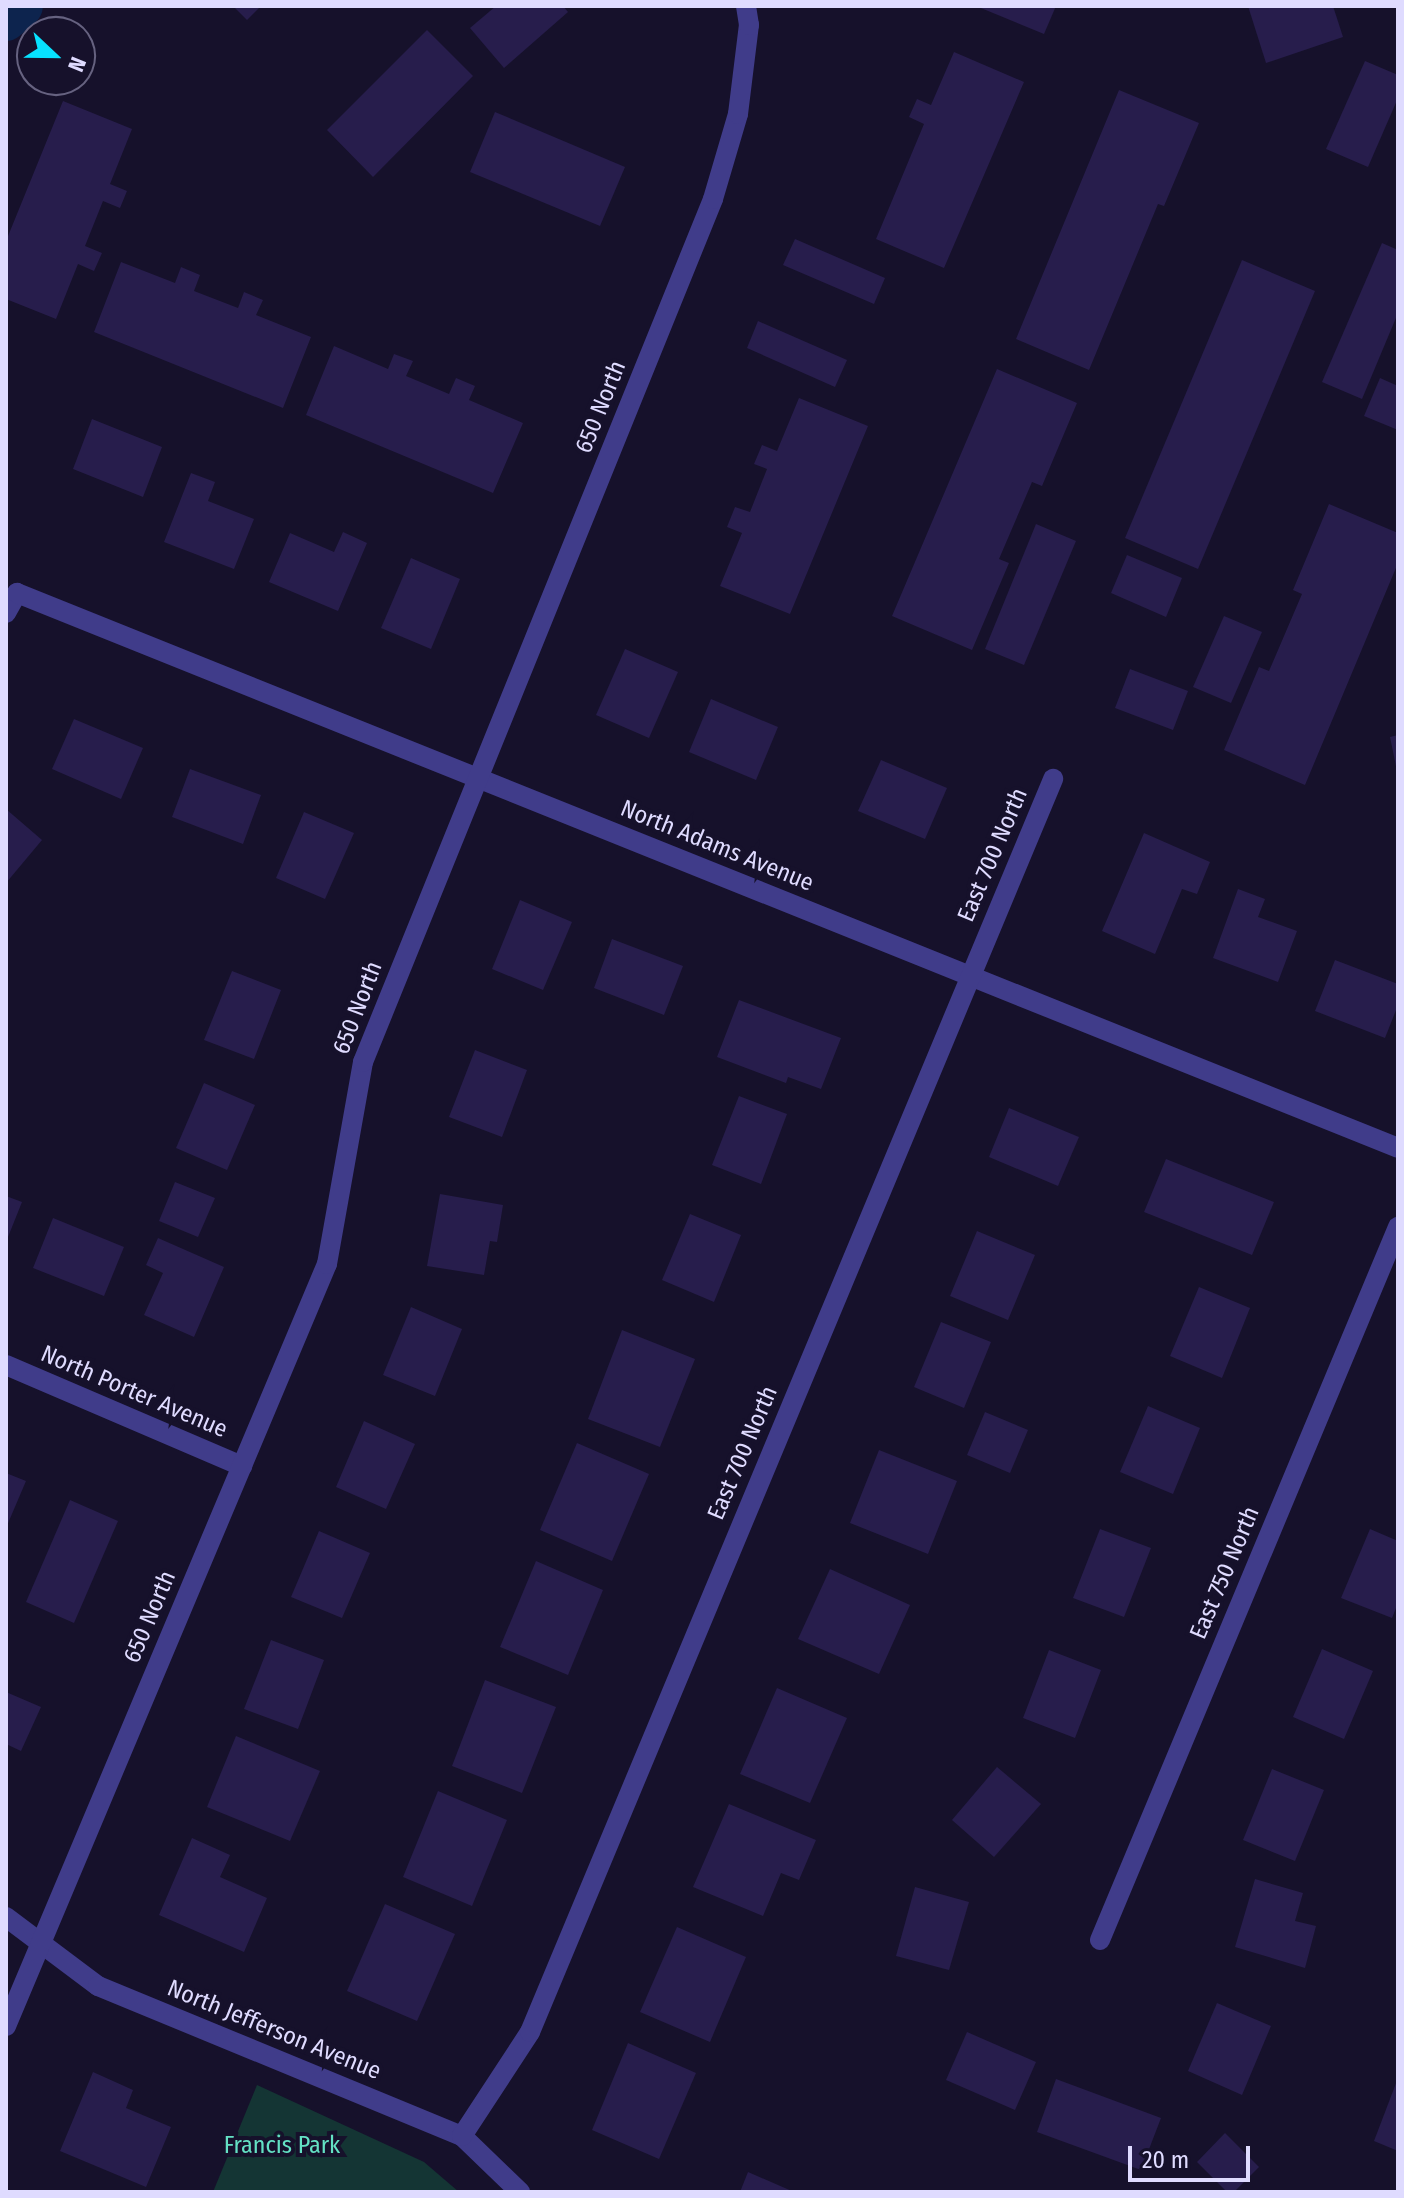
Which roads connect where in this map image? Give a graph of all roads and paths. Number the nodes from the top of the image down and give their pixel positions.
1 (746, 6) edge
2 (6, 613) edge
3 (479, 778) junction
4 (1053, 779) dead end
5 (970, 976) junction
6 (1398, 1148) edge
7 (1398, 1227) edge
8 (6, 1365) edge
9 (242, 1466) junction
10 (6, 1917) edge
11 (1100, 1940) dead end
12 (41, 1944) junction
13 (6, 2026) edge
14 (462, 2136) junction
15 (520, 2192) edge

1 - 3 street, 650 North
2 - 3 street, North Adams Avenue
3 - 5 street, North Adams Avenue
3 - 9 street, 650 North
4 - 5 street, East 700 North
5 - 6 street, North Adams Avenue
5 - 14 street, East 700 North
7 - 11 street, East 750 North
8 - 9 street, North Porter Avenue
9 - 12 street, 650 North
10 - 12 street, North Jefferson Avenue
12 - 13 street, 650 North
12 - 14 street, North Jefferson Avenue
14 - 15 street, North Jefferson Avenue

